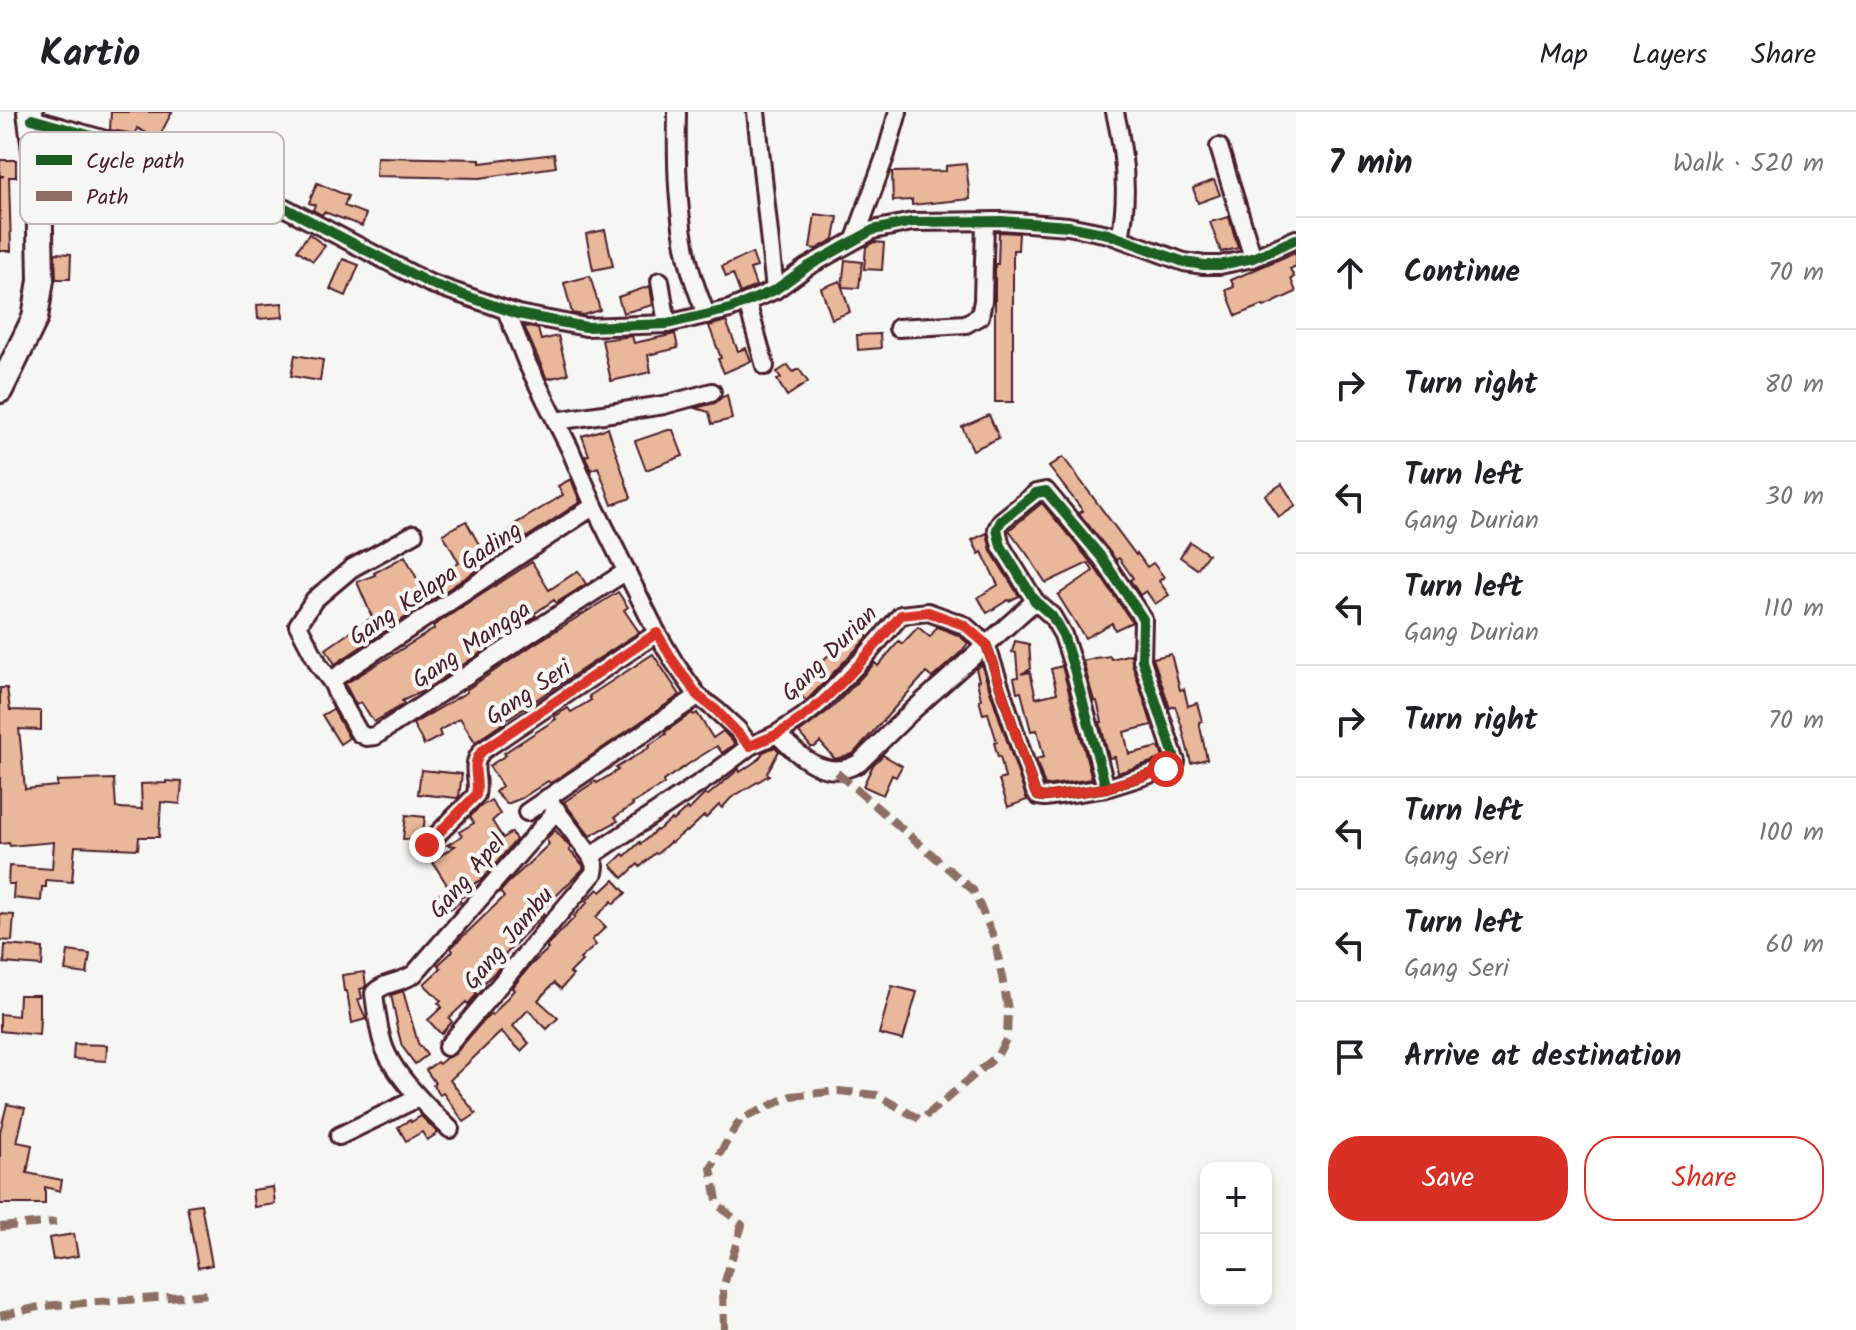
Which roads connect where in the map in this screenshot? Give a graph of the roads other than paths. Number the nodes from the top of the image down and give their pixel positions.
1 (756, 112) edge
2 (898, 112) edge
3 (1115, 112) edge
4 (677, 113) edge
5 (31, 116) edge
6 (81, 132) edge
7 (1219, 147) dead end
8 (284, 207) edge
9 (985, 222) junction
10 (40, 224) edge
11 (1120, 238) junction
12 (855, 239) junction
13 (1296, 239) edge
14 (1253, 258) junction
15 (660, 281) dead end
16 (775, 290) junction
17 (747, 302) junction
18 (506, 310) junction
19 (706, 315) junction
20 (667, 324) junction
21 (898, 328) dead end
22 (765, 366) dead end
23 (0, 390) edge
24 (712, 392) dead end
25 (556, 421) junction
26 (594, 506) junction
27 (414, 534) dead end
28 (627, 571) junction
29 (1035, 601) junction
30 (657, 633) junction
31 (986, 644) junction
32 (333, 684) junction
33 (698, 696) junction
34 (777, 734) junction
35 (750, 746) junction
36 (1106, 788) junction
37 (552, 804) junction
38 (527, 812) dead end
39 (427, 845) dead end
40 (591, 856) junction
41 (447, 1047) dead end
42 (418, 1098) junction
43 (450, 1129) dead end
44 (339, 1136) dead end

1 - 16 street
2 - 12 street
3 - 11 street
4 - 19 street
5 - 6 street
7 - 14 street
8 - 18 street
9 - 11 street
9 - 12 street
9 - 21 street
10 - 23 highway
11 - 14 street
12 - 16 street
13 - 14 street
15 - 20 street
16 - 17 street
17 - 19 street
17 - 22 street
18 - 20 street
18 - 25 street
19 - 20 street
24 - 25 street
25 - 26 street
26 - 28 street
26 - 32 street, Gang Kelapa Gading
27 - 32 street
28 - 30 street
28 - 32 street, Gang Mangga
29 - 31 street
29 - 36 street
29 - 36 street
30 - 33 street
30 - 39 street, Gang Seri
31 - 34 street, Gang Durian
31 - 34 street
31 - 36 street
33 - 35 street
33 - 37 street
34 - 35 street, Gang Durian
35 - 40 street, Gang Durian
37 - 38 street
37 - 40 street
37 - 42 street, Gang Apel
40 - 41 street, Gang Jambu
42 - 43 street
42 - 44 street

